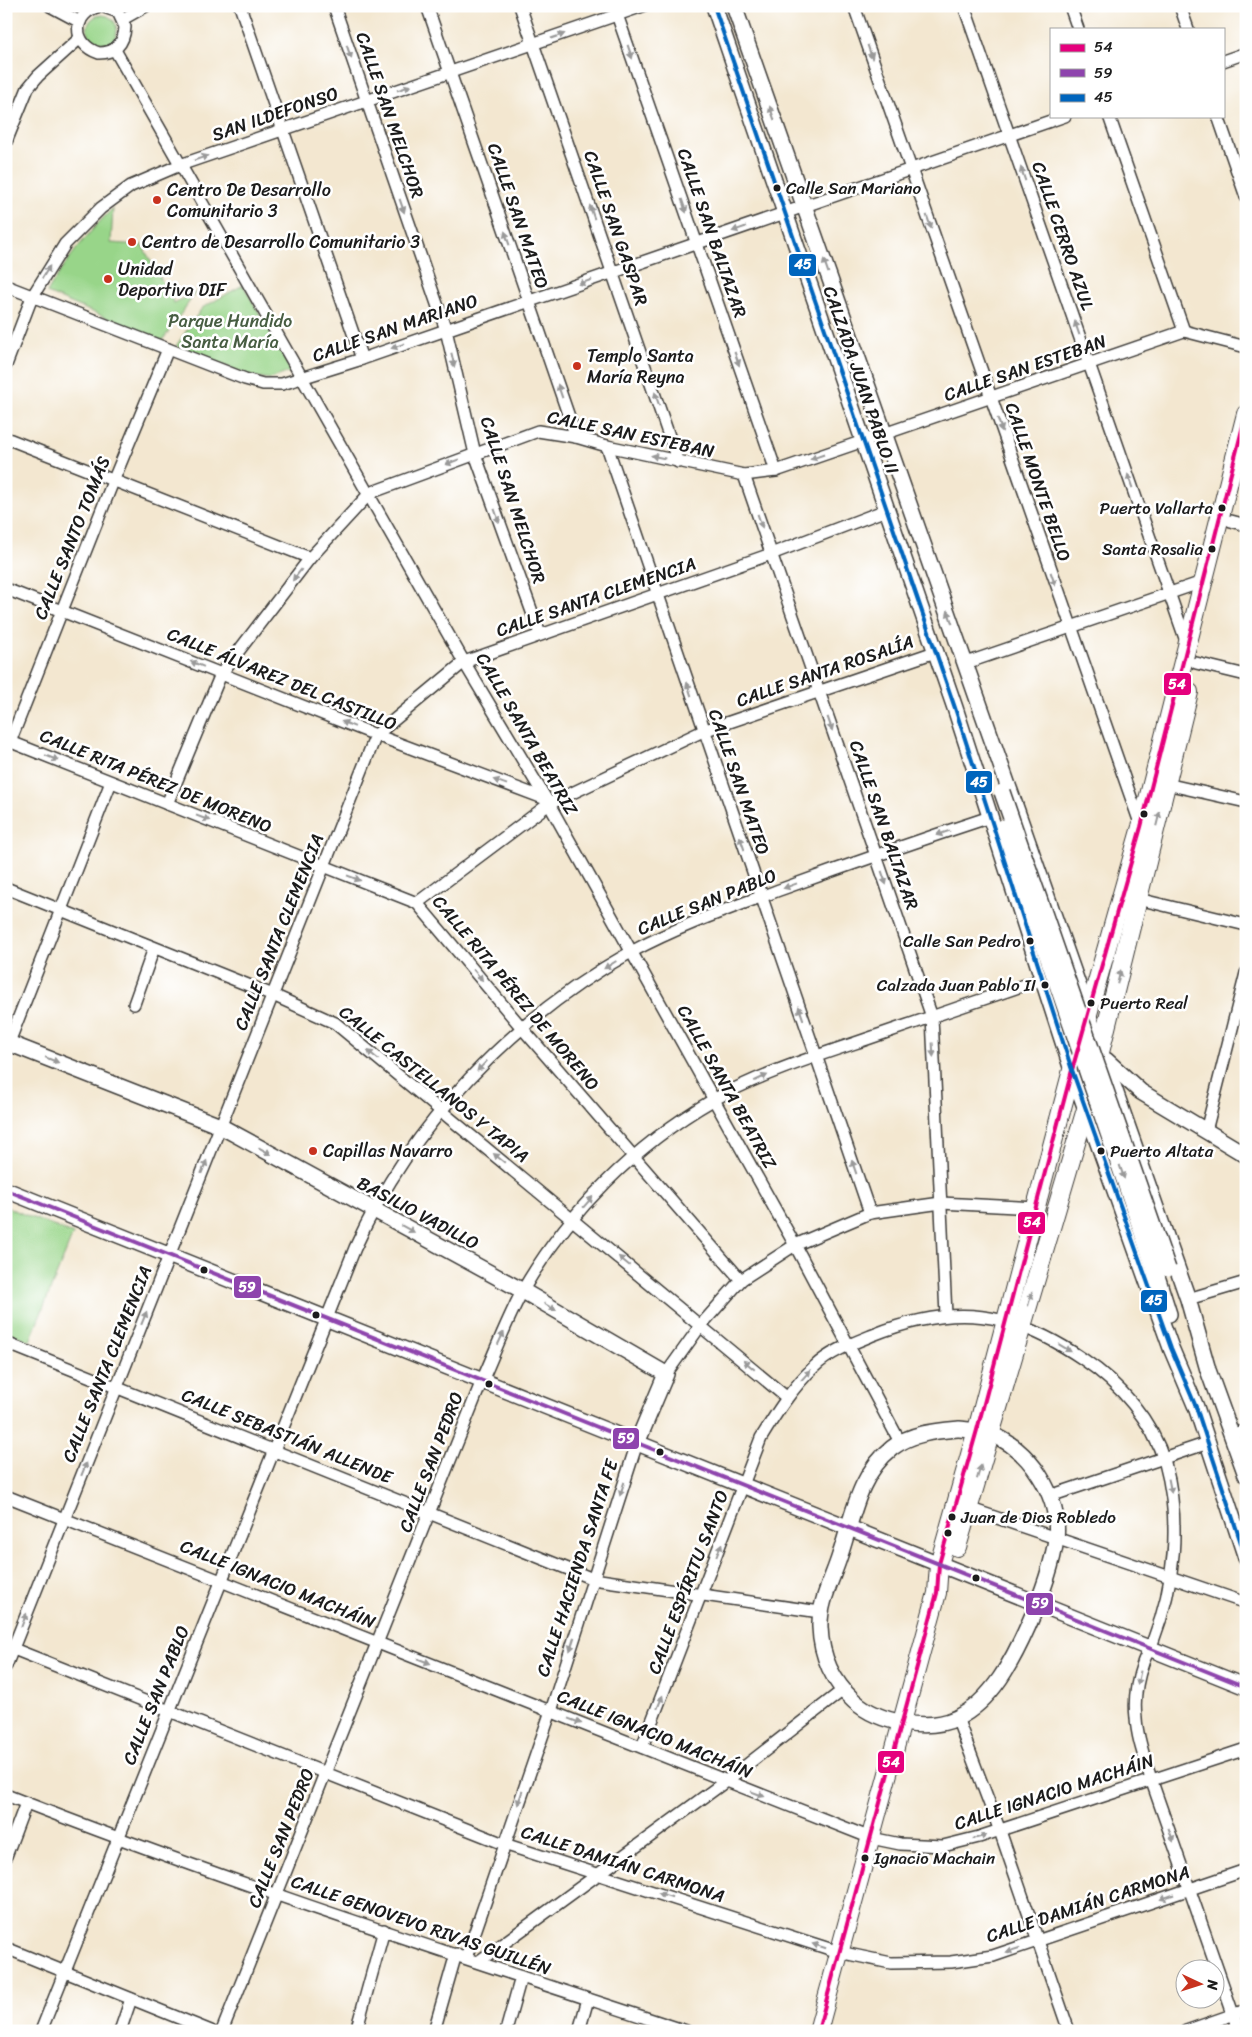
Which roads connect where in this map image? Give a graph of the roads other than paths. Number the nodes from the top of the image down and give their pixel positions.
1 (51, 6) edge
2 (101, 6) edge
3 (146, 6) edge
4 (240, 6) edge
5 (334, 6) edge
6 (427, 6) edge
7 (520, 6) edge
8 (642, 6) edge
9 (714, 6) edge
10 (734, 6) edge
11 (854, 6) edge
12 (964, 6) edge
13 (1070, 6) edge
14 (1180, 6) edge
15 (616, 11) edge
16 (123, 19) junction
17 (80, 22) junction
18 (1078, 28) edge
19 (1188, 28) edge
20 (80, 38) junction
21 (533, 44) junction
22 (115, 50) junction
23 (1246, 53) edge
24 (1224, 61) edge
25 (449, 73) junction
26 (366, 102) junction
27 (1060, 118) edge
28 (1110, 118) edge
29 (1219, 118) edge
30 (282, 131) junction
31 (1010, 136) junction
32 (6, 142) edge
33 (180, 165) junction
34 (911, 170) junction
35 (1246, 198) edge
36 (805, 207) junction
37 (785, 214) junction
38 (697, 244) junction
39 (613, 273) junction
40 (6, 286) edge
41 (32, 297) junction
42 (529, 302) junction
43 (446, 330) junction
44 (1184, 331) junction
45 (1246, 347) edge
46 (168, 349) junction
47 (362, 359) junction
48 (1089, 364) junction
49 (6, 365) edge
50 (303, 378) junction
51 (991, 399) junction
52 (1245, 422) edge
53 (885, 434) junction
54 (576, 437) junction
55 (6, 438) edge
56 (863, 442) junction
57 (607, 446) junction
58 (475, 454) junction
59 (678, 462) junction
60 (1246, 462) edge
61 (776, 471) junction
62 (744, 475) junction
63 (114, 479) junction
64 (370, 493) junction
65 (886, 510) junction
66 (1238, 523) edge
67 (771, 554) junction
68 (310, 558) junction
69 (1205, 581) junction
70 (6, 588) edge
71 (658, 594) junction
72 (1169, 594) junction
73 (62, 609) junction
74 (1070, 627) junction
75 (540, 634) junction
76 (935, 652) junction
77 (1192, 656) junction
78 (464, 662) junction
79 (966, 663) junction
80 (221, 674) junction
81 (1246, 675) edge
82 (819, 692) junction
83 (976, 694) junction
84 (954, 708) junction
85 (703, 731) junction
86 (376, 736) junction
87 (8, 741) edge
88 (112, 782) junction
89 (1166, 784) junction
90 (997, 794) junction
91 (547, 802) junction
92 (1246, 802) edge
93 (167, 804) junction
94 (990, 817) junction
95 (1141, 827) junction
96 (876, 856) junction
97 (324, 866) junction
98 (6, 888) edge
99 (761, 897) junction
100 (1138, 899) junction
101 (417, 903) junction
102 (61, 910) junction
103 (1246, 926) edge
104 (154, 948) junction
105 (632, 952) junction
106 (1246, 973) edge
107 (1042, 979) junction
108 (1081, 993) junction
109 (273, 995) junction
110 (134, 1004) dead end
111 (1052, 1009) junction
112 (1089, 1016) junction
113 (932, 1017) junction
114 (522, 1028) junction
115 (7, 1045) edge
116 (1100, 1054) junction
117 (816, 1056) junction
118 (1072, 1070) junction
119 (714, 1100) junction
120 (1086, 1109) junction
121 (440, 1110) junction
122 (220, 1126) junction
123 (1128, 1129) junction
124 (1206, 1131) junction
125 (1097, 1139) junction
126 (1246, 1155) edge
127 (633, 1156) junction
128 (6, 1190) edge
129 (941, 1203) junction
130 (1036, 1208) junction
131 (373, 1210) junction
132 (870, 1213) junction
133 (573, 1220) junction
134 (795, 1245) junction
135 (169, 1256) junction
136 (1162, 1271) junction
137 (741, 1280) junction
138 (1246, 1282) edge
139 (523, 1291) junction
140 (1188, 1299) junction
141 (946, 1316) junction
142 (327, 1318) junction
143 (1014, 1322) junction
144 (701, 1324) junction
145 (6, 1342) edge
146 (848, 1344) junction
147 (1208, 1370) junction
148 (666, 1374) junction
149 (481, 1382) junction
150 (117, 1387) junction
151 (786, 1397) junction
152 (1196, 1407) junction
153 (984, 1432) junction
154 (1239, 1432) edge
155 (637, 1442) junction
156 (900, 1442) junction
157 (1208, 1443) junction
158 (274, 1450) junction
159 (1164, 1460) junction
160 (1246, 1474) edge
161 (744, 1485) junction
162 (6, 1496) edge
163 (1050, 1496) junction
164 (968, 1508) junction
165 (430, 1512) junction
166 (64, 1518) junction
167 (847, 1528) junction
168 (1056, 1538) junction
169 (1246, 1558) edge
170 (945, 1566) junction
171 (1171, 1576) junction
172 (593, 1578) junction
173 (223, 1580) junction
174 (702, 1596) junction
175 (1038, 1602) junction
176 (1246, 1603) edge
177 (820, 1612) junction
178 (378, 1643) junction
179 (10, 1647) edge
180 (1150, 1648) junction
181 (6, 1666) edge
182 (1246, 1687) edge
183 (843, 1690) junction
184 (168, 1710) junction
185 (551, 1711) junction
186 (957, 1718) junction
187 (901, 1722) junction
188 (642, 1747) junction
189 (1246, 1749) edge
190 (326, 1773) junction
191 (1151, 1779) junction
192 (726, 1781) junction
193 (6, 1796) edge
194 (26, 1803) junction
195 (1000, 1831) junction
196 (117, 1838) junction
197 (870, 1838) junction
198 (504, 1844) junction
199 (6, 1856) edge
200 (1246, 1870) edge
201 (598, 1874) junction
202 (1190, 1889) junction
203 (277, 1895) junction
204 (384, 1930) junction
205 (1038, 1943) junction
206 (6, 1948) edge
207 (839, 1952) junction
208 (461, 1956) junction
209 (478, 1962) junction
210 (64, 1972) junction
211 (521, 1977) junction
212 (131, 1999) junction
213 (588, 1999) junction
214 (1246, 2010) edge
215 (1233, 2014) junction
216 (652, 2025) edge
217 (41, 2031) edge
218 (120, 2031) edge
219 (211, 2031) edge
220 (222, 2031) edge
221 (356, 2031) edge
222 (434, 2031) edge
223 (506, 2031) edge
224 (579, 2031) edge
225 (686, 2031) edge
226 (818, 2031) edge
227 (1069, 2031) edge
228 (1186, 2031) edge
229 (1239, 2031) edge

1 - 17 street
2 - 16 street
2 - 17 street
3 - 16 street
4 - 30 street
5 -> 26 street, CALLE SAN MELCHOR
6 - 25 street, CALLE SAN MATEO
7 - 21 street, CALLE SAN GASPAR
8 - 15 street, SAN ILDEFONSO
9 - 37 street, CALZADA JUAN PABLO II
36 -> 10 street, CALZADA JUAN PABLO II
11 -> 34 street, CALLE MONTE BELLO
12 - 31 street, CALLE CERRO AZUL
13 - 18 street
14 - 19 street
21 -> 15 street, SAN ILDEFONSO
15 -> 38 street, CALLE SAN BALTAZAR
16 - 22 street
17 - 20 street
20 - 22 street
20 - 32 street
21 - 25 street, SAN ILDEFONSO
39 -> 21 street, CALLE SAN GASPAR
22 - 33 street, CALLE SANTA BEATRIZ
23 - 24 street
26 -> 25 street, SAN ILDEFONSO
42 -> 25 street, CALLE SAN MATEO
26 - 30 street, SAN ILDEFONSO
26 -> 43 street, CALLE SAN MELCHOR
27 - 31 street, CALLE SAN MARIANO
28 - 44 street
29 - 35 street
33 -> 30 street, SAN ILDEFONSO
30 - 47 street
31 - 34 street, CALLE SAN MARIANO
48 -> 31 street, CALLE CERRO AZUL
41 -> 33 street, SAN ILDEFONSO
33 - 50 street, CALLE SANTA BEATRIZ
34 - 36 street, CALLE SAN MARIANO
34 -> 51 street, CALLE MONTE BELLO
36 - 37 street, CALLE SAN MARIANO
53 -> 36 street, CALZADA JUAN PABLO II
37 -> 38 street, CALLE SAN MARIANO
37 - 56 street, CALZADA JUAN PABLO II
38 - 39 street, CALLE SAN MARIANO
38 -> 61 street, CALLE SAN BALTAZAR
39 -> 42 street, CALLE SAN MARIANO
59 -> 39 street, CALLE SAN GASPAR
40 - 41 street, CALLE SAN MARIANO
41 - 46 street, CALLE SAN MARIANO
41 - 49 street, SAN ILDEFONSO
42 - 43 street, CALLE SAN MARIANO
54 -> 42 street, CALLE SAN MATEO
43 -> 47 street, CALLE SAN MARIANO
43 -> 58 street, CALLE SAN MELCHOR
44 - 45 street
44 - 48 street, CALLE SAN ESTEBAN
46 - 50 street, CALLE SAN MARIANO
46 - 63 street, CALLE SANTO TOMÁS
47 - 50 street, CALLE SAN MARIANO
48 - 51 street, CALLE SAN ESTEBAN
72 -> 48 street, CALLE CERRO AZUL
50 - 64 street, CALLE SANTA BEATRIZ
51 - 53 street, CALLE SAN ESTEBAN
51 -> 74 street, CALLE MONTE BELLO
52 - 69 main road
53 - 56 street, CALLE SAN ESTEBAN
79 -> 53 street, CALZADA JUAN PABLO II
54 - 57 street, CALLE SAN ESTEBAN
54 - 58 street, CALLE SAN ESTEBAN
55 - 63 street
56 -> 61 street, CALLE SAN ESTEBAN
56 - 65 street, CALZADA JUAN PABLO II
59 -> 57 street, CALLE SAN ESTEBAN
57 - 71 street, CALLE SAN MATEO
58 -> 64 street, CALLE SAN ESTEBAN
58 -> 75 street, CALLE SAN MELCHOR
59 - 62 street, CALLE SAN ESTEBAN
60 - 66 main road
61 - 62 street, CALLE SAN ESTEBAN
62 -> 67 street, CALLE SAN BALTAZAR
63 - 68 street
63 - 73 street, CALLE SANTO TOMÁS
64 - 68 street, CALLE SAN ESTEBAN
64 - 78 street, CALLE SANTA BEATRIZ
65 - 67 street, CALLE SANTA CLEMENCIA
65 - 76 street, CALZADA JUAN PABLO II
66 - 77 main road
67 - 71 street, CALLE SANTA CLEMENCIA
67 - 82 street, CALLE SAN BALTAZAR
68 -> 80 street, CALLE SAN ESTEBAN
69 - 72 street
69 - 77 main road
70 - 73 street, CALLE ÁLVAREZ DEL CASTILLO
71 - 75 street, CALLE SANTA CLEMENCIA
85 -> 71 street, CALLE SAN MATEO
72 - 74 street
72 - 77 street, CALLE CERRO AZUL
80 -> 73 street, CALLE ÁLVAREZ DEL CASTILLO
73 - 87 street, CALLE SANTO TOMÁS
74 - 79 street
74 - 95 street, CALLE MONTE BELLO
75 - 78 street, CALLE SANTA CLEMENCIA
76 - 82 street, CALLE SANTA ROSALÍA
76 - 84 street, CALZADA JUAN PABLO II
77 - 81 street
77 - 89 main road
77 - 95 main road
78 - 86 street, CALLE SANTA CLEMENCIA
78 - 91 street, CALLE SANTA BEATRIZ
79 - 83 street, CALZADA JUAN PABLO II
86 -> 80 street, CALLE ÁLVAREZ DEL CASTILLO
80 - 93 street, CALLE SAN ESTEBAN
82 - 85 street, CALLE SANTA ROSALÍA
82 -> 96 street, CALLE SAN BALTAZAR
83 - 90 street, CALZADA JUAN PABLO II
83 - 108 street, CALZADA JUAN PABLO II
84 - 90 street, CALZADA JUAN PABLO II
84 - 94 street, CALZADA JUAN PABLO II
85 - 91 street, CALLE SANTA ROSALÍA
99 -> 85 street, CALLE SAN MATEO
91 -> 86 street, CALLE ÁLVAREZ DEL CASTILLO
86 - 97 street, CALLE SANTA CLEMENCIA
87 -> 88 street, CALLE RITA PÉREZ DE MORENO
88 - 93 street, CALLE RITA PÉREZ DE MORENO
88 - 102 street
89 - 92 street
100 -> 89 main road
90 - 136 street, CALZADA JUAN PABLO II, bridge
91 - 101 street, CALLE SANTA ROSALÍA
91 - 105 street, CALLE SANTA BEATRIZ
93 -> 97 street, CALLE RITA PÉREZ DE MORENO
94 -> 96 street, CALLE SAN PABLO
94 - 107 street, CALZADA JUAN PABLO II
95 - 112 main road
96 -> 99 street, CALLE SAN PABLO
96 -> 113 street, CALLE SAN BALTAZAR
97 -> 101 street, CALLE RITA PÉREZ DE MORENO
97 - 109 street, CALLE SANTA CLEMENCIA
98 - 102 street, CALLE CASTELLANOS Y TAPIA
99 - 105 street, CALLE SAN PABLO
117 -> 99 street, CALLE SAN MATEO
100 - 103 street
116 -> 100 main road
101 -> 114 street, CALLE RITA PÉREZ DE MORENO
102 - 104 street, CALLE CASTELLANOS Y TAPIA
102 - 115 street
104 - 109 street, CALLE CASTELLANOS Y TAPIA
104 - 110 street
105 -> 114 street, CALLE SAN PABLO
105 - 119 street, CALLE SANTA BEATRIZ
106 - 124 street
107 - 111 street, CALZADA JUAN PABLO II
107 - 113 street, CALLE SAN PEDRO
108 - 111 street
108 - 112 street, CALZADA JUAN PABLO II
121 -> 109 street, CALLE CASTELLANOS Y TAPIA
109 - 122 street, CALLE SANTA CLEMENCIA
111 - 118 street, CALZADA JUAN PABLO II
112 - 116 street, CALZADA JUAN PABLO II
112 - 118 main road
113 - 117 street, CALLE SAN PEDRO
113 -> 129 street, CALLE SAN BALTAZAR
114 -> 121 street, CALLE SAN PABLO
114 - 127 street, CALLE RITA PÉREZ DE MORENO
115 -> 122 street, BASILIO VADILLO
116 - 120 main road
116 - 123 street, CALZADA JUAN PABLO II
116 - 124 street
119 -> 117 street, CALLE SAN PEDRO
132 -> 117 street, CALLE SAN MATEO
118 - 120 street, CALZADA JUAN PABLO II
118 - 130 main road
119 - 127 street, CALLE SAN PEDRO
119 - 134 street, CALLE SANTA BEATRIZ
120 - 125 street, CALZADA JUAN PABLO II
143 -> 120 main road
121 - 131 street, CALLE SAN PABLO
133 -> 121 street, CALLE CASTELLANOS Y TAPIA
122 -> 131 street, BASILIO VADILLO
135 -> 122 street, CALLE SANTA CLEMENCIA
123 - 125 street
123 - 140 street, CALZADA JUAN PABLO II
124 - 126 street
125 - 152 street, CALZADA JUAN PABLO II
133 -> 127 street, CALLE SAN PEDRO
127 - 137 street, CALLE RITA PÉREZ DE MORENO
128 - 135 street
129 - 130 street, CALLE HACIENDA SANTA FE
129 - 132 street, CALLE HACIENDA SANTA FE
129 - 141 street, CALLE SAN BALTAZAR
130 - 143 main road
131 -> 139 street, BASILIO VADILLO
131 - 142 street, CALLE SAN PABLO
132 - 134 street, CALLE HACIENDA SANTA FE
133 - 139 street, CALLE SAN PEDRO
144 -> 133 street, CALLE CASTELLANOS Y TAPIA
134 - 137 street, CALLE HACIENDA SANTA FE
134 - 146 street, CALLE SANTA BEATRIZ
135 - 142 street
150 -> 135 street, CALLE SANTA CLEMENCIA
136 - 147 street, CALZADA JUAN PABLO II
136 - 152 street, CALZADA JUAN PABLO II
137 - 144 street, CALLE HACIENDA SANTA FE
138 - 140 street
139 -> 148 street, BASILIO VADILLO
149 -> 139 street, CALLE SAN PEDRO
140 - 147 street, CALZADA JUAN PABLO II
141 - 143 street, CALLE ESPÍRITU SANTO
141 - 146 street, CALLE ESPÍRITU SANTO
142 - 149 street
142 - 158 street, CALLE SAN PABLO
143 - 153 main road
143 -> 159 street, CALLE ESPÍRITU SANTO
144 - 148 street, CALLE HACIENDA SANTA FE
151 -> 144 street, CALLE CASTELLANOS Y TAPIA
145 - 150 street, CALLE SEBASTIÁN ALLENDE
151 -> 146 street, CALLE ESPÍRITU SANTO
146 - 156 street, CALLE SANTA BEATRIZ
147 - 154 street, CALZADA JUAN PABLO II
148 - 155 street, CALLE HACIENDA SANTA FE
149 - 155 street
149 - 165 street, CALLE SAN PEDRO
150 - 158 street, CALLE SEBASTIÁN ALLENDE
166 -> 150 street, CALLE SANTA CLEMENCIA
151 - 161 street, CALLE ESPÍRITU SANTO
152 - 157 street, CALZADA JUAN PABLO II
153 - 156 street
153 - 163 street
164 -> 153 main road
153 - 170 main road
154 - 160 street, CALZADA JUAN PABLO II
155 - 161 street
155 -> 172 street, CALLE HACIENDA SANTA FE
156 - 167 street
157 - 159 street
157 - 169 street, CALZADA JUAN PABLO II
158 - 165 street, CALLE SEBASTIÁN ALLENDE
158 - 173 street, CALLE SAN PABLO
159 - 163 street
159 -> 171 street, CALLE ESPÍRITU SANTO
161 - 167 street
174 -> 161 street, CALLE ESPÍRITU SANTO
162 - 166 street, CALLE IGNACIO MACHÁIN
163 - 168 street
164 - 168 street
164 - 170 main road
165 - 172 street, CALLE SEBASTIÁN ALLENDE
165 - 178 street, CALLE SAN PEDRO
166 - 173 street, CALLE IGNACIO MACHÁIN
179 -> 166 street, CALLE SANTA CLEMENCIA
167 - 170 street
167 - 177 street
168 - 171 street
168 - 175 street
170 - 175 street
170 - 187 main road
171 - 176 street
171 - 180 street, CALLE ESPÍRITU SANTO
172 - 174 street, CALLE SEBASTIÁN ALLENDE
172 -> 185 street, CALLE HACIENDA SANTA FE
173 - 178 street, CALLE IGNACIO MACHÁIN
173 - 184 street, CALLE SAN PABLO
174 - 177 street, CALLE SEBASTIÁN ALLENDE
188 -> 174 street, CALLE ESPÍRITU SANTO
175 - 180 street
175 - 186 street
177 - 183 street
178 -> 185 street, CALLE IGNACIO MACHÁIN
178 - 190 street, CALLE SAN PEDRO
179 - 181 street, CALLE SANTA CLEMENCIA
179 - 184 street, CALLE DAMIÁN CARMONA
180 - 182 street
180 -> 191 street, CALLE ESPÍRITU SANTO
183 - 187 street
183 - 192 street
184 - 190 street, CALLE DAMIÁN CARMONA
184 - 196 street, CALLE SAN PABLO
185 -> 188 street, CALLE IGNACIO MACHÁIN
185 -> 198 street, CALLE HACIENDA SANTA FE
186 - 187 street
186 - 195 street
187 - 197 main road
188 - 192 street, CALLE IGNACIO MACHÁIN
189 - 191 street, CALLE IGNACIO MACHÁIN
190 - 198 street, CALLE DAMIÁN CARMONA
190 - 203 street, CALLE SAN PEDRO
191 - 195 street, CALLE IGNACIO MACHÁIN
191 -> 202 street, CALLE ESPÍRITU SANTO
192 -> 197 street, CALLE IGNACIO MACHÁIN
192 - 201 street
193 - 194 street, CALLE GENOVEVO RIVAS GUILLÉN
194 - 196 street, CALLE GENOVEVO RIVAS GUILLÉN
194 - 199 street
197 -> 195 street, CALLE IGNACIO MACHÁIN
195 - 205 street
196 - 203 street, CALLE GENOVEVO RIVAS GUILLÉN
196 - 210 street, CALLE SAN PABLO
197 - 207 main road
198 - 201 street, CALLE DAMIÁN CARMONA
198 - 208 street, CALLE HACIENDA SANTA FE
200 - 202 street, CALLE DAMIÁN CARMONA
207 -> 201 street, CALLE DAMIÁN CARMONA
201 - 209 street
202 -> 205 street, CALLE DAMIÁN CARMONA
202 - 215 street, CALLE ESPÍRITU SANTO
203 - 204 street, CALLE GENOVEVO RIVAS GUILLÉN
203 - 220 street, CALLE SAN PEDRO
204 - 208 street, CALLE GENOVEVO RIVAS GUILLÉN
204 - 221 street
205 -> 207 street, CALLE DAMIÁN CARMONA
205 - 227 street
206 - 210 street
207 - 226 main road
208 - 209 street, CALLE GENOVEVO RIVAS GUILLÉN
208 - 222 street, CALLE HACIENDA SANTA FE
209 - 211 street, CALLE GENOVEVO RIVAS GUILLÉN
210 - 212 street
210 - 217 street, CALLE SAN PABLO
211 - 213 street, CALLE GENOVEVO RIVAS GUILLÉN
211 - 223 street
212 - 218 street
212 - 219 street
213 - 216 street, CALLE GENOVEVO RIVAS GUILLÉN
213 - 224 street
214 - 215 street
215 - 228 street
215 - 229 street, CALLE ESPÍRITU SANTO
216 - 225 street, CALLE GENOVEVO RIVAS GUILLÉN

